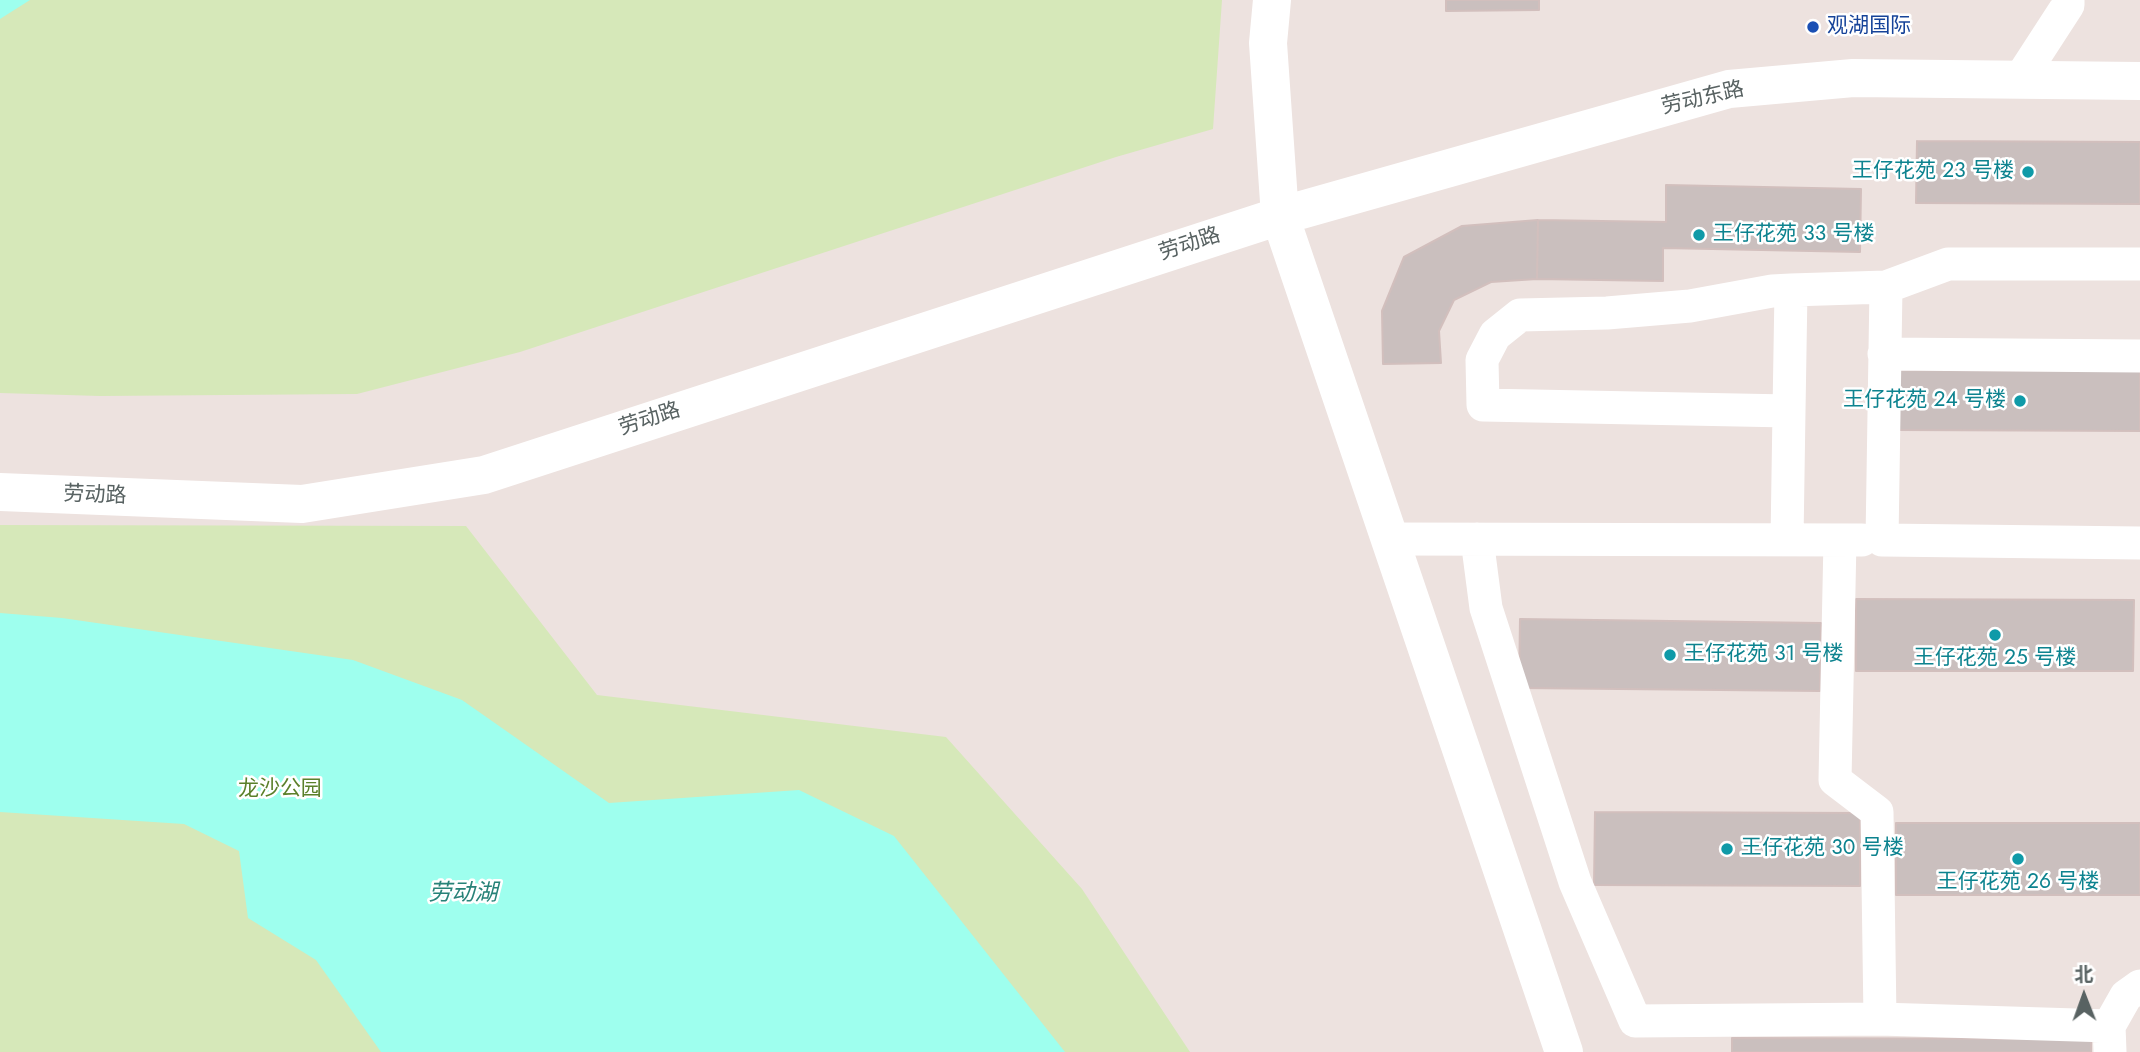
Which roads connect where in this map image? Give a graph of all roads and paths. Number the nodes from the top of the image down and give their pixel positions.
1 (1272, 0) edge
2 (2068, 0) edge
3 (2020, 79) junction
4 (2140, 81) edge
5 (1280, 216) junction
6 (2140, 264) edge
7 (1885, 287) junction
8 (1791, 290) junction
9 (1884, 354) junction
10 (2140, 356) edge
11 (1789, 411) junction
12 (0, 492) edge
13 (1389, 539) junction
14 (1476, 539) junction
15 (1787, 540) junction
16 (1840, 540) junction
17 (1882, 540) junction
18 (2140, 542) edge
19 (2140, 986) edge
20 (1880, 1019) junction
21 (2109, 1039) edge
22 (1564, 1052) edge

1 - 5 main road
2 - 3 street
3 - 4 main road, 劳动东路
3 - 5 main road, 劳动东路
5 - 12 main road, 劳动路
5 - 13 main road
6 - 7 street
7 - 8 street
7 - 9 street
8 - 11 street
8 - 11 street
9 - 10 street
9 - 17 street
11 - 15 street
13 - 14 street
13 - 22 main road
14 - 15 street
14 - 20 street
15 - 16 street
16 - 17 street
16 - 20 street
17 - 18 street
19 - 21 street
20 - 21 street

